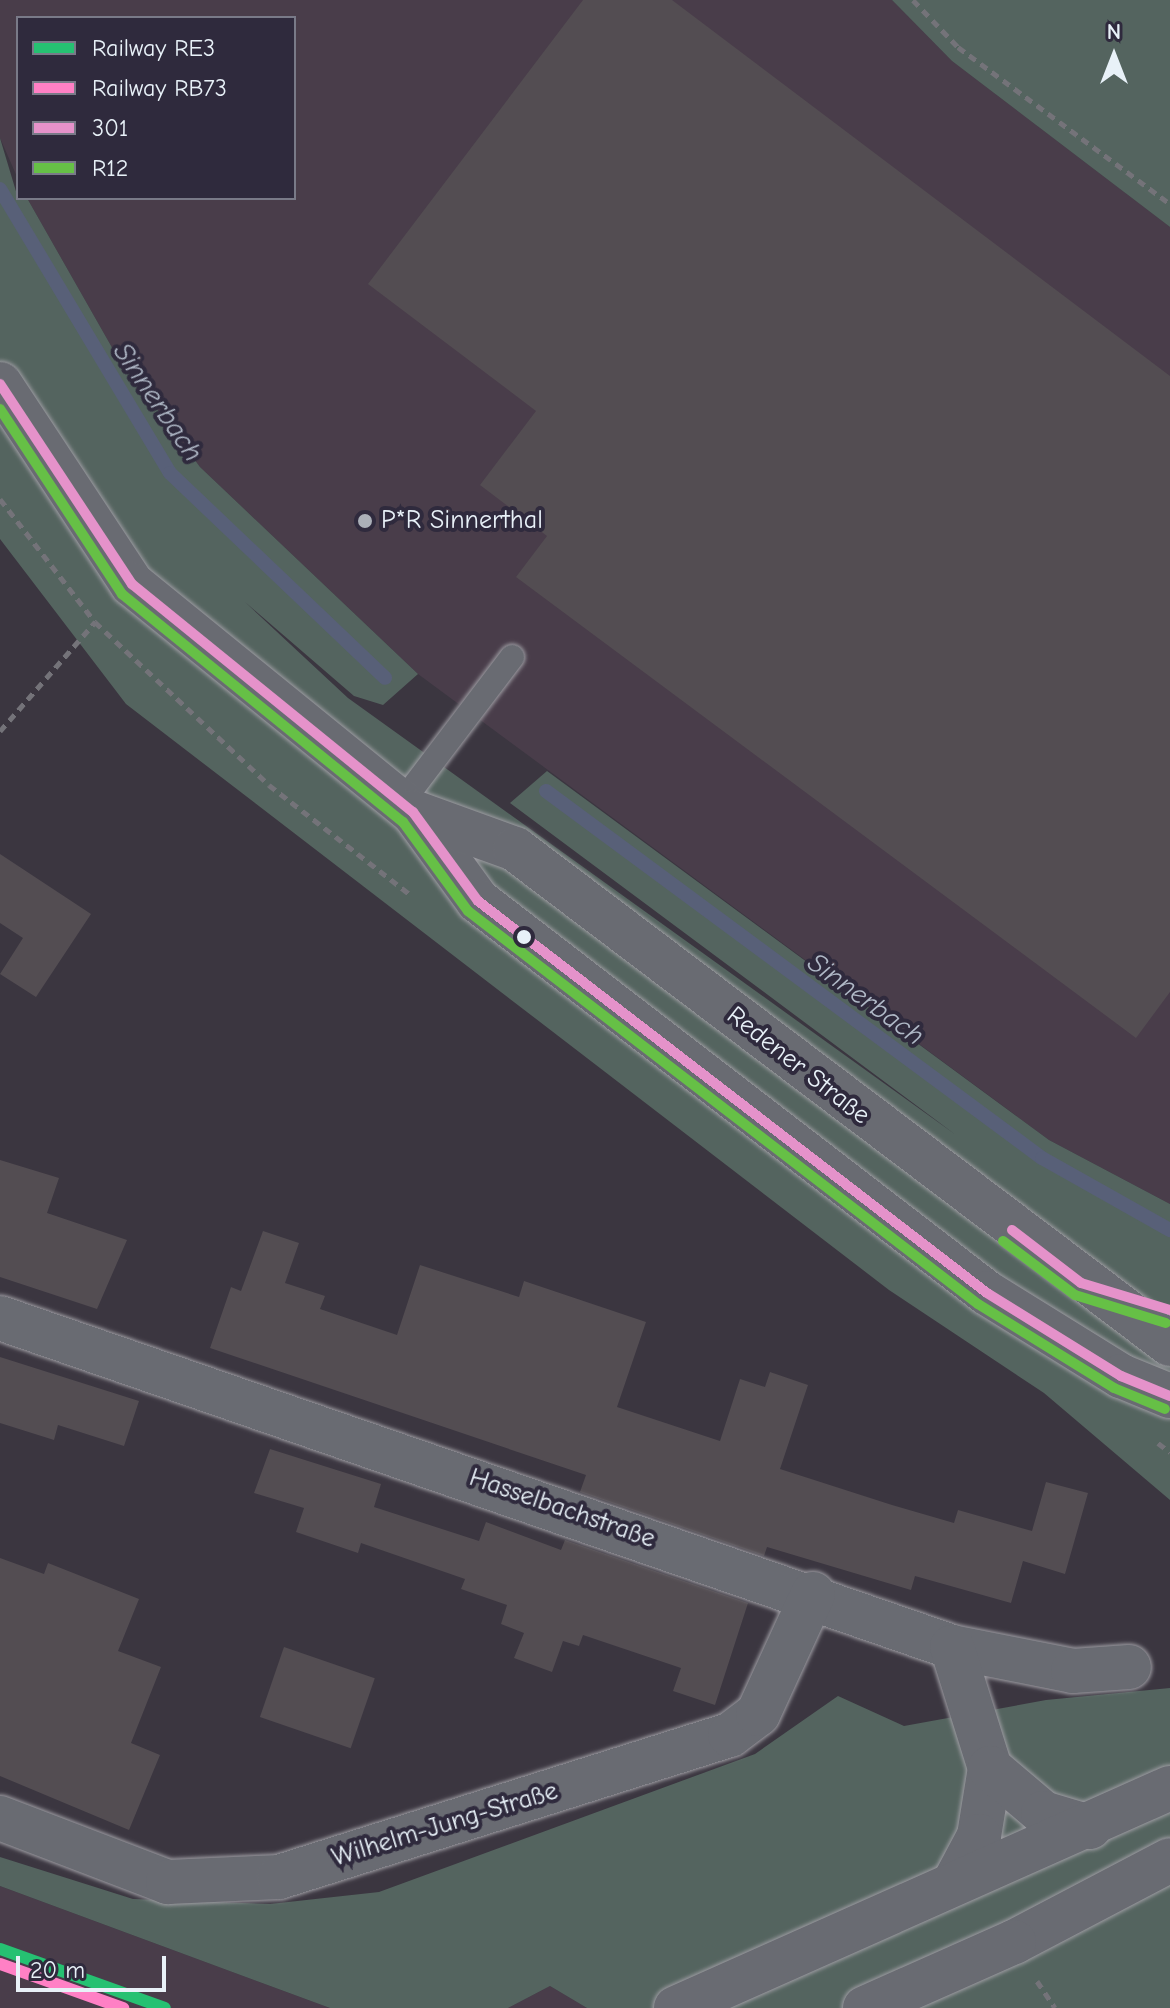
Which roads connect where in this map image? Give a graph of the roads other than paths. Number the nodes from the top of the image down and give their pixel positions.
1 (0, 384) edge
2 (512, 657) dead end
3 (407, 807) junction
4 (1081, 1283) junction
5 (1170, 1310) edge
6 (0, 1318) edge
7 (1170, 1344) edge
8 (1121, 1376) junction
9 (1170, 1396) edge
10 (1170, 1406) edge
11 (813, 1594) junction
12 (952, 1647) junction
13 (1129, 1667) dead end
14 (990, 1768) junction
15 (1170, 1788) edge
16 (0, 1818) edge
17 (1090, 1827) junction
18 (1170, 1860) edge
19 (954, 1883) junction
20 (1170, 1883) edge
21 (1014, 1942) junction
22 (676, 2008) edge
23 (865, 2008) edge

1 - 3 main road, Redener Straße
2 - 3 lane
3 - 4 main road, Redener Straße
3 - 8 main road, Redener Straße
4 - 5 main road
4 - 7 main road, Redener Straße
6 - 11 main road, Hasselbachstraße
8 - 9 main road, Redener Straße
8 - 10 main road
11 - 12 main road, Hasselbachstraße
11 - 16 main road, Wilhelm-Jung-Straße
12 - 13 main road, Hasselbachstraße
12 - 14 main road
14 - 17 main road
14 - 19 main road
15 - 17 main road
17 - 19 main road
18 - 21 main road
19 - 22 main road
20 - 21 main road
21 - 23 main road

